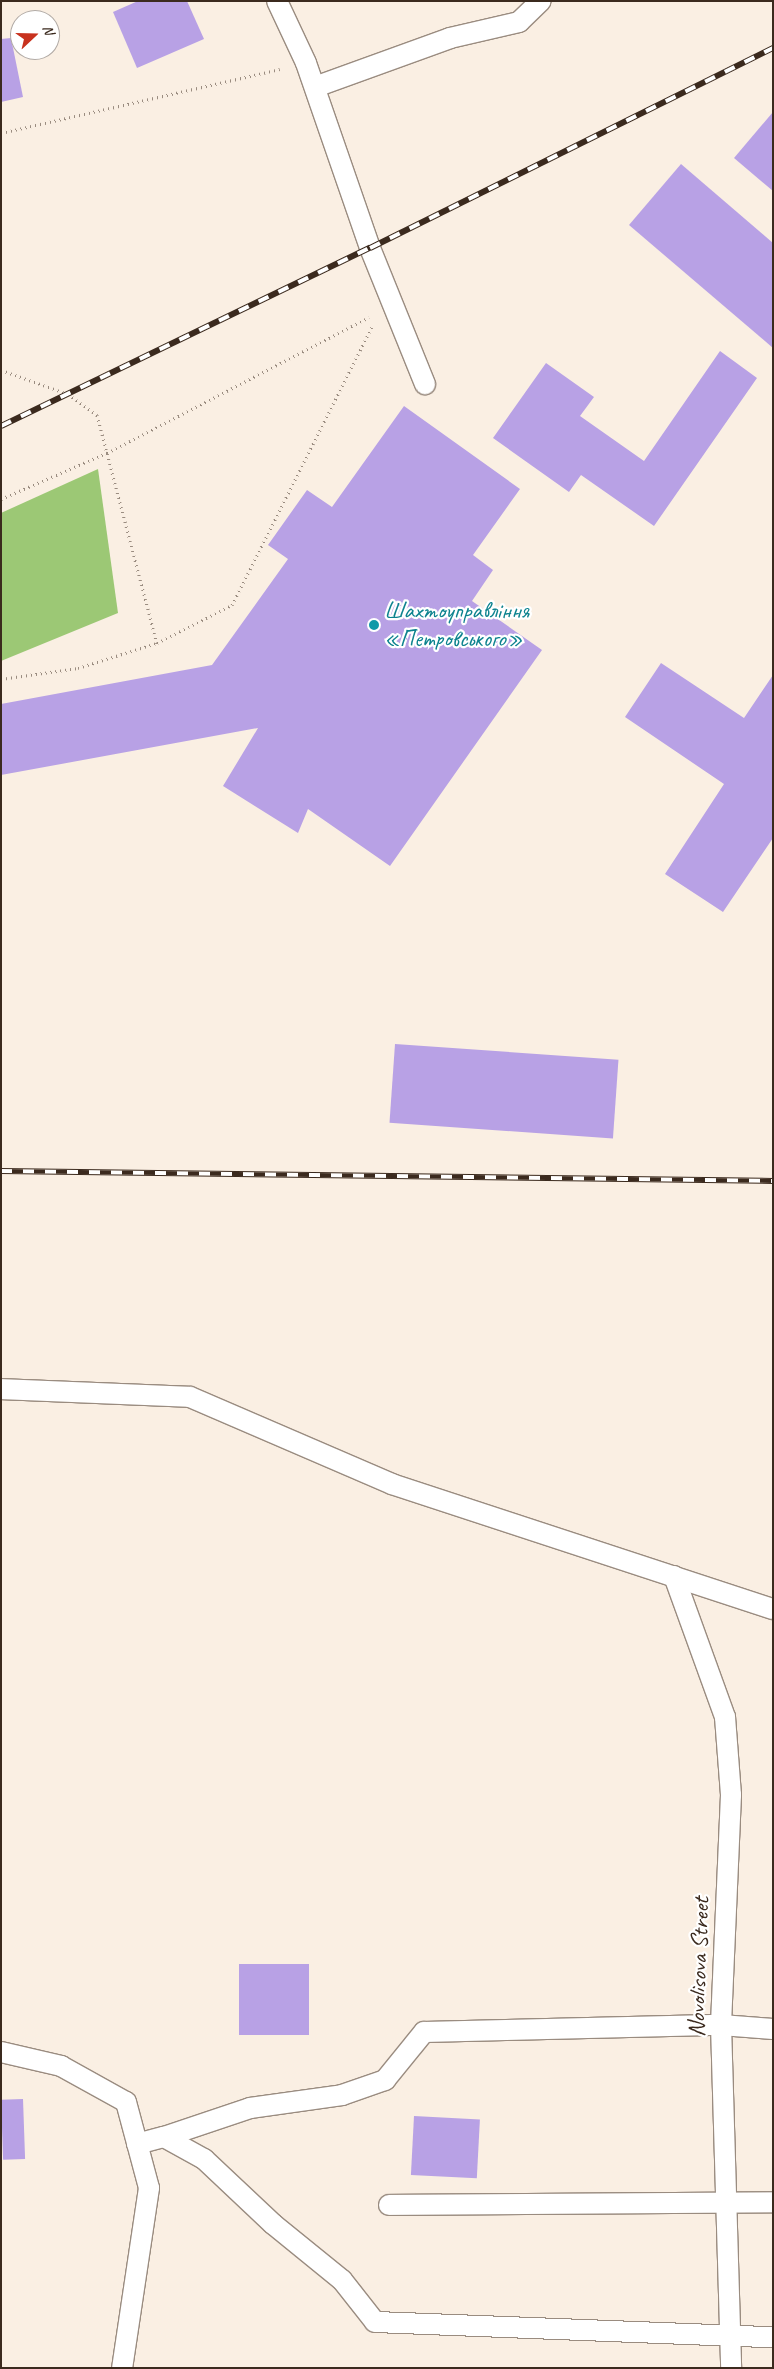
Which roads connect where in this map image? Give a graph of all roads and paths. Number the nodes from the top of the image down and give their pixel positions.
1 (277, 1) edge
2 (541, 1) edge
3 (306, 63) junction
4 (314, 87) junction
5 (1, 132) edge
6 (372, 315) dead end
7 (376, 319) dead end
8 (1, 370) edge
9 (425, 384) dead end
10 (107, 454) junction
11 (1, 499) edge
12 (157, 643) junction
13 (1, 679) edge
14 (1, 1389) edge
15 (674, 1576) junction
16 (773, 1609) edge
17 (721, 2026) junction
18 (773, 2029) edge
19 (1, 2052) edge
20 (164, 2137) junction
21 (137, 2144) junction
22 (726, 2202) junction
23 (773, 2202) edge
24 (389, 2205) dead end
25 (730, 2334) junction
26 (773, 2337) edge
27 (122, 2368) edge
28 (730, 2368) edge

1 - 3 lane
2 - 4 lane
3 - 4 lane
3 - 5 path
4 - 9 lane
6 - 10 path
7 - 12 path
8 - 10 path
10 - 11 path
10 - 12 path
12 - 13 path
14 - 15 lane
15 - 16 lane
15 - 17 lane, Novolisova Street
17 - 18 lane
17 - 20 lane
17 - 22 lane, Novolisova Street
19 - 21 lane
20 - 21 lane
20 - 25 lane
21 - 27 lane
22 - 23 lane
22 - 24 lane
22 - 25 lane, Novolisova Street
25 - 26 lane
25 - 28 lane, Novolisova Street

